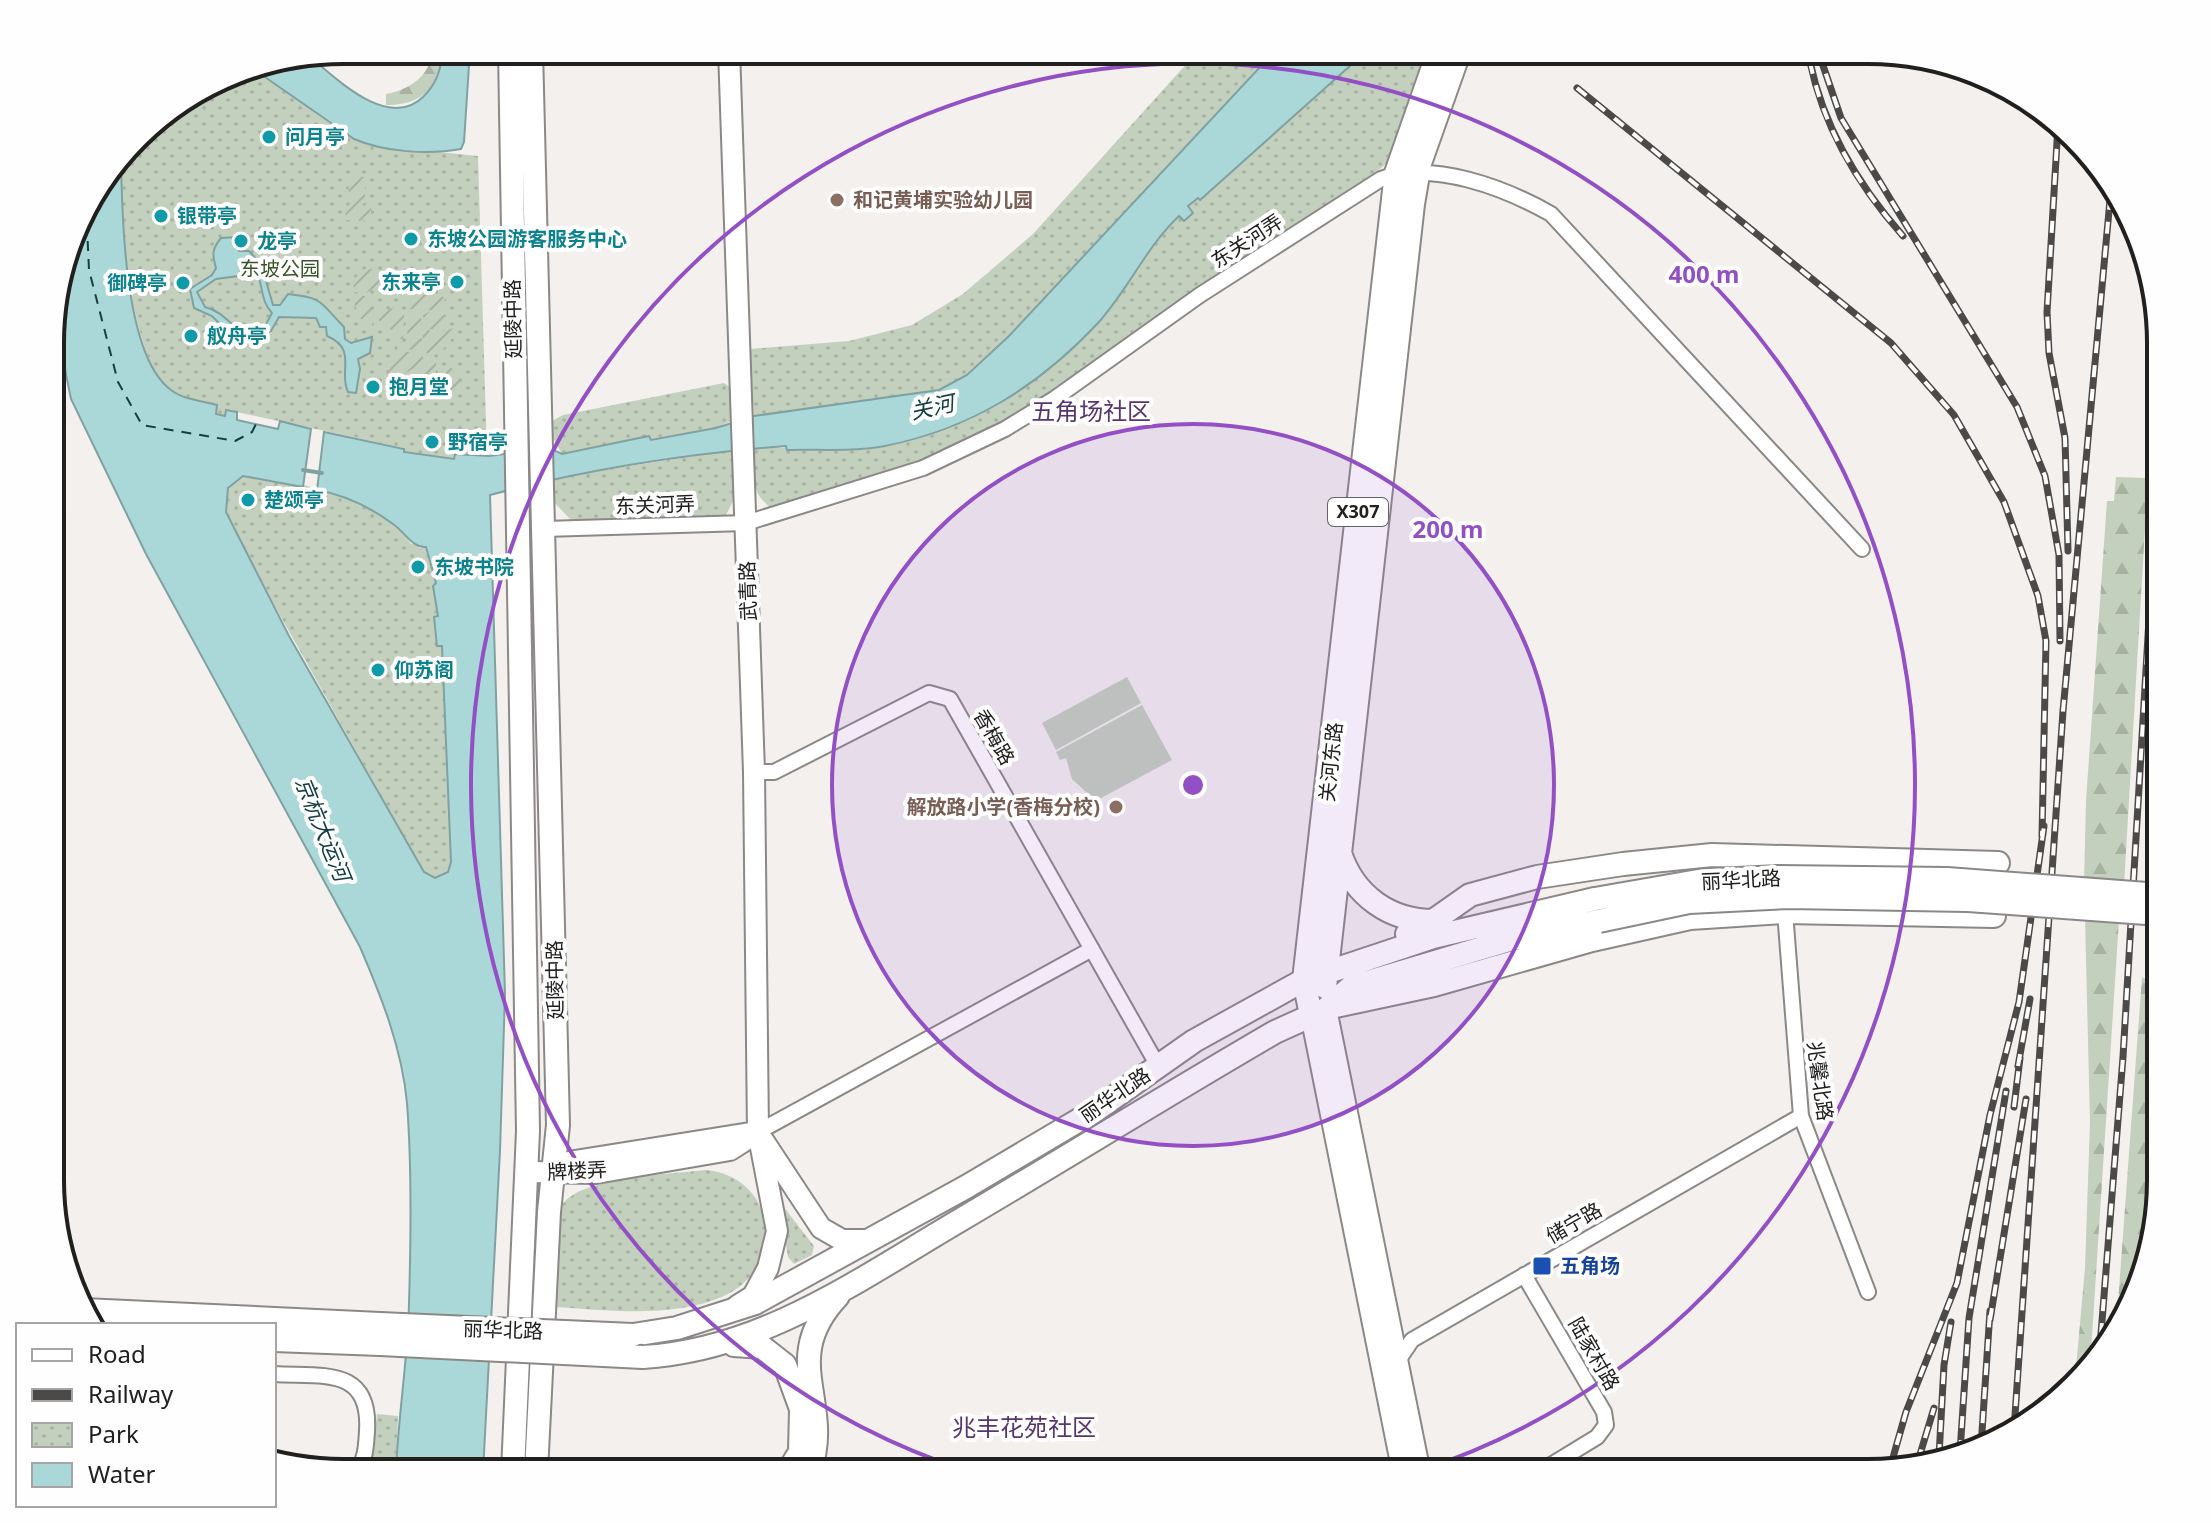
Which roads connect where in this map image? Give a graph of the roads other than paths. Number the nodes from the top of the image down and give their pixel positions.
1 (510, 65) edge
2 (531, 65) edge
3 (730, 65) edge
4 (1435, 65) edge
5 (1454, 65) edge
6 (1407, 174) junction
7 (746, 523) junction
8 (544, 529) junction
9 (1862, 549) dead end
10 (754, 772) junction
11 (1340, 852) junction
12 (1998, 863) dead end
13 (2146, 894) edge
14 (1597, 910) junction
15 (1785, 912) junction
16 (2146, 913) edge
17 (1994, 916) dead end
18 (1504, 920) junction
19 (1433, 921) junction
20 (1092, 949) junction
21 (1314, 978) junction
22 (1319, 1012) junction
23 (1158, 1066) junction
24 (1801, 1116) junction
25 (758, 1132) junction
26 (730, 1150) junction
27 (553, 1169) junction
28 (527, 1172) junction
29 (765, 1182) junction
30 (865, 1240) junction
31 (1524, 1275) junction
32 (847, 1287) junction
33 (1868, 1292) dead end
34 (97, 1311) edge
35 (721, 1315) junction
36 (244, 1323) edge
37 (276, 1326) edge
38 (380, 1334) junction
39 (276, 1340) edge
40 (725, 1345) junction
41 (1398, 1357) junction
42 (276, 1374) edge
43 (1385, 1384) junction
44 (364, 1458) edge
45 (514, 1458) edge
46 (537, 1458) edge
47 (796, 1458) edge
48 (812, 1458) edge
49 (1400, 1459) edge
50 (1417, 1459) edge
51 (1561, 1459) edge

1 - 28 main road, 延陵中路
2 - 8 main road, 延陵中路
3 - 7 street, 武青路
4 - 6 main road, 关河东路 / X307
5 - 6 main road, 关河东路 / X307
6 - 7 street, 东关河弄
6 - 9 street
6 - 11 main road, 关河东路 / X307
6 - 21 main road, 关河东路 / X307
7 - 8 street, 东关河弄
7 - 10 street, 武青路
8 - 27 main road, 延陵中路
10 - 20 street, 香梅路
10 - 25 street, 武青路
11 - 19 main road
11 - 21 main road, 关河东路 / X307
12 - 19 main road
13 - 14 main road, 丽华北路, bridge
14 - 16 main road, 丽华北路, bridge
14 - 18 main road, 丽华北路
14 - 22 main road, 丽华北路
15 - 17 main road
15 - 22 main road
15 - 24 street, 兆馨北路
18 - 19 main road
18 - 21 main road, 丽华北路
19 - 21 main road
20 - 23 street, 香梅路
20 - 25 street, 牌楼弄
21 - 22 main road, 关河东路 / X307
21 - 23 main road, 丽华北路
22 - 32 main road, 丽华北路
22 - 41 street, 关河东路 / X307
22 - 43 street, 关河东路 / X307
23 - 30 main road, 丽华北路
24 - 31 street, 储宁路
24 - 33 street, 兆馨北路
25 - 26 street, 牌楼弄
25 - 27 street, 牌楼弄
25 - 29 street, 武青路
25 - 30 street
26 - 27 street, 牌楼弄
26 - 29 street
27 - 28 street, 牌楼弄
27 - 46 main road, 延陵中路
28 - 45 main road, 延陵中路
29 - 35 street, 武青路
30 - 35 main road, 丽华北路
31 - 41 street, 储宁路
31 - 51 street, 陆家村路
32 - 40 main road, 丽华北路
32 - 48 main road
34 - 36 main road, 丽华北路
35 - 38 main road, 丽华北路, bridge
37 - 38 main road, 丽华北路
38 - 39 main road, 丽华北路
38 - 40 main road, 丽华北路, bridge
40 - 47 main road
41 - 43 street, 储宁路
41 - 50 street, 关河东路 / X307
42 - 44 street
43 - 49 street, 关河东路 / X307

